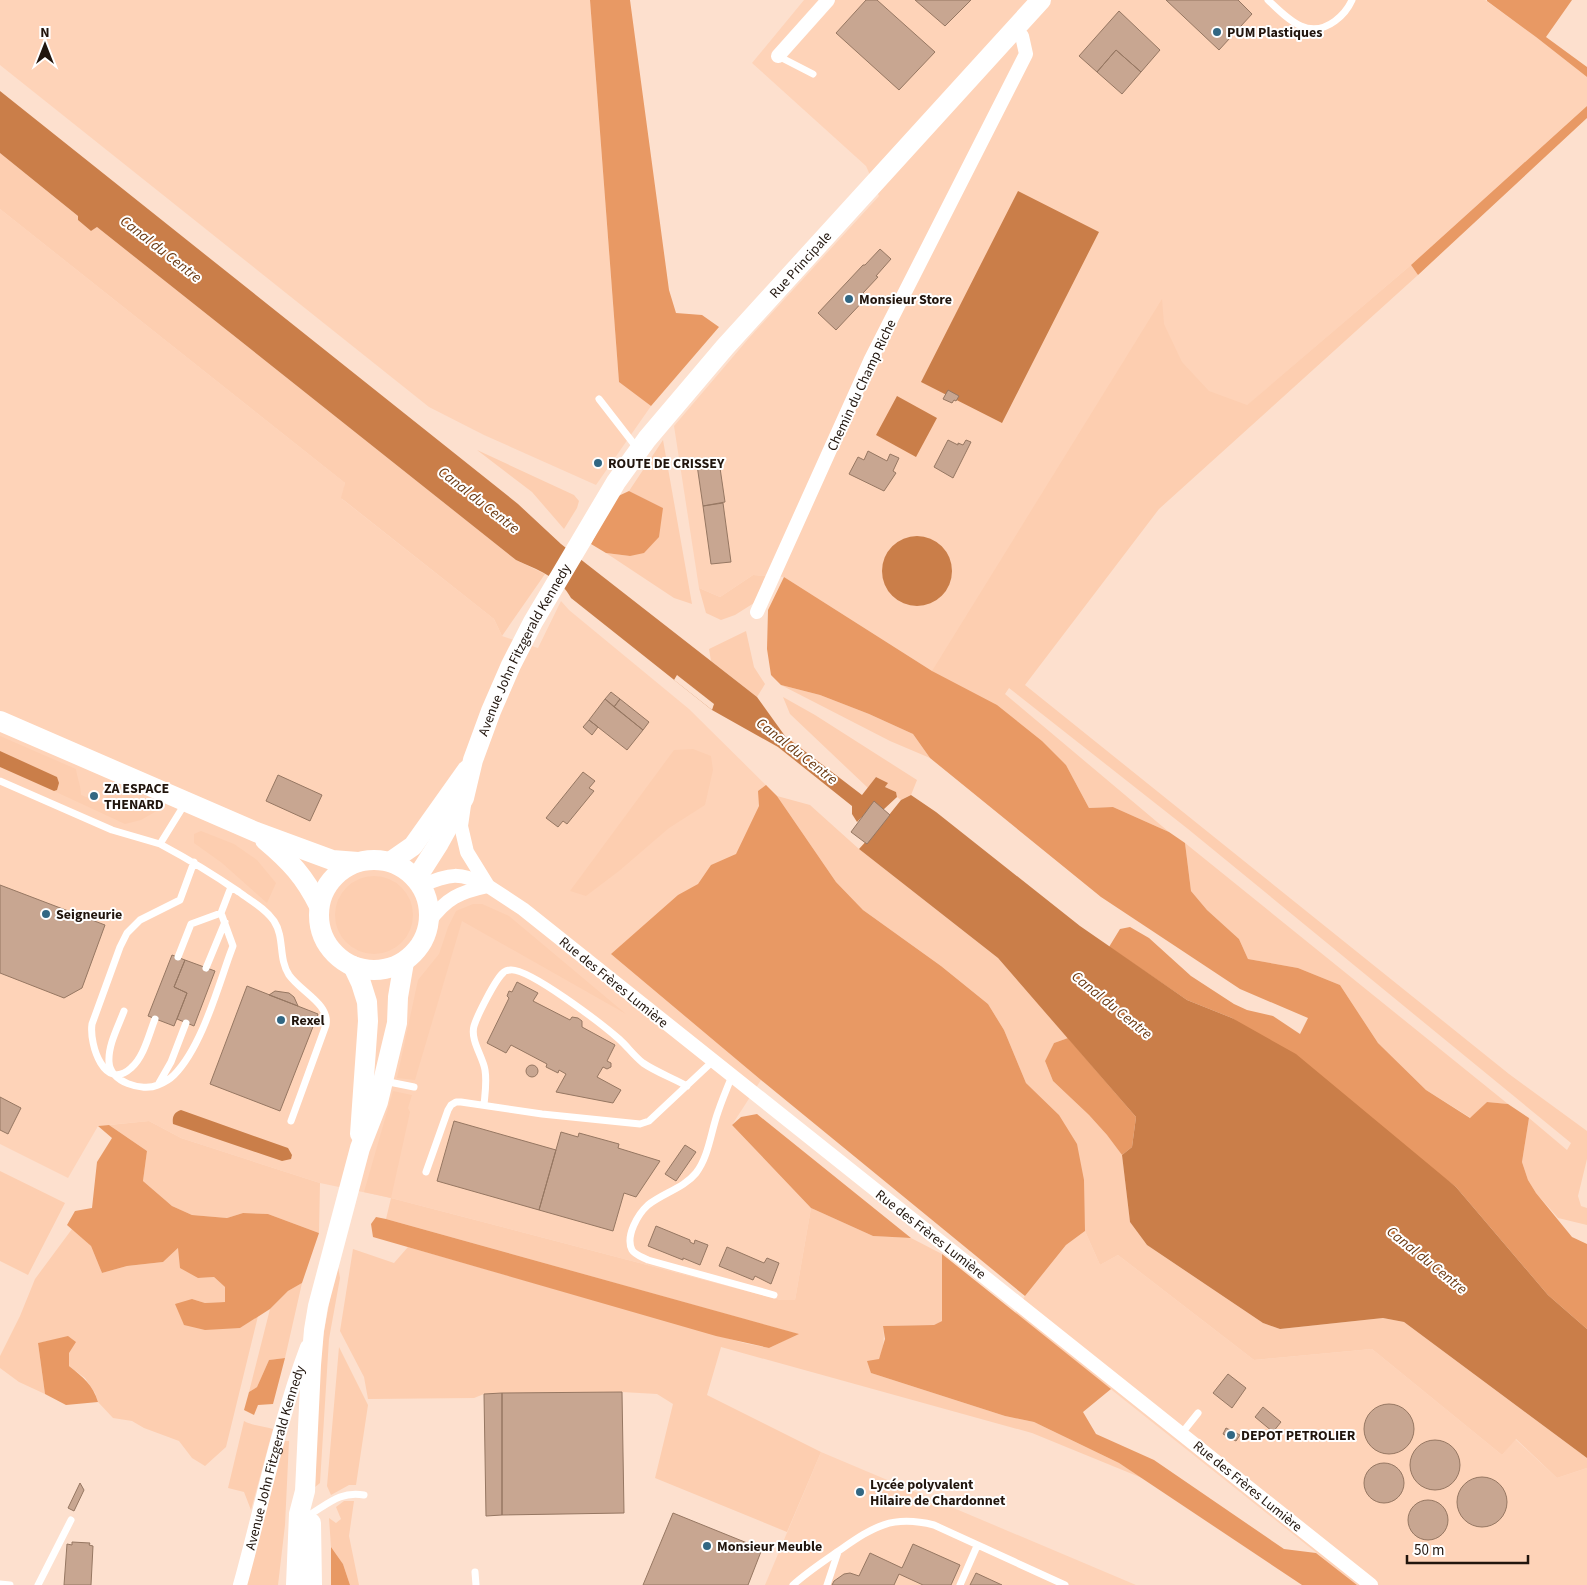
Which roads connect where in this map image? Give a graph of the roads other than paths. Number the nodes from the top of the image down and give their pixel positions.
1 (828, 0) edge
2 (1041, 0) edge
3 (1268, 0) edge
4 (1352, 0) edge
5 (1012, 31) junction
6 (778, 56) joint
7 (813, 74) dead end
8 (599, 399) dead end
9 (639, 450) junction
10 (580, 542) joint
11 (757, 612) dead end
12 (0, 721) edge
13 (473, 760) junction
14 (0, 781) edge
15 (464, 798) junction
16 (186, 802) junction
17 (256, 832) junction
18 (160, 844) junction
19 (194, 862) junction
20 (358, 862) junction
21 (390, 862) junction
22 (419, 882) junction
23 (488, 886) junction
24 (231, 887) junction
25 (320, 906) junction
26 (221, 913) junction
27 (224, 922) junction
28 (429, 922) junction
29 (178, 958) dead end
30 (404, 962) junction
31 (353, 966) junction
32 (206, 968) dead end
33 (124, 1011) dead end
34 (155, 1019) dead end
35 (186, 1023) dead end
36 (713, 1061) junction
37 (114, 1074) junction
38 (732, 1076) junction
39 (383, 1081) junction
40 (158, 1086) junction
41 (687, 1086) junction
42 (414, 1087) dead end
43 (484, 1104) junction
44 (291, 1122) dead end
45 (360, 1148) junction
46 (426, 1172) dead end
47 (774, 1295) dead end
48 (314, 1330) junction
49 (1198, 1413) dead end
50 (1182, 1433) junction
51 (306, 1491) junction
52 (364, 1495) dead end
53 (311, 1514) junction
54 (71, 1520) dead end
55 (977, 1546) junction
56 (838, 1551) junction
57 (475, 1572) dead end
58 (0, 1584) edge
59 (10, 1585) edge
60 (38, 1585) edge
61 (240, 1585) edge
62 (296, 1585) edge
63 (312, 1585) edge
64 (476, 1585) edge
65 (793, 1585) edge
66 (827, 1585) edge
67 (960, 1585) edge
68 (1065, 1585) edge
69 (1371, 1585) edge

1 - 6 street
2 - 5 main road, Rue Principale
3 - 4 lane
5 - 9 main road, Rue Principale
5 - 11 street, Chemin du Champ Riche
6 - 7 lane
8 - 9 lane
9 - 10 main road, Rue Principale
10 - 13 main road, Avenue John Fitzgerald Kennedy
12 - 16 main road
13 - 15 main road, Avenue John Fitzgerald Kennedy
13 - 21 main road, Avenue John Fitzgerald Kennedy
14 - 18 lane
15 - 22 main road, Avenue John Fitzgerald Kennedy
15 - 23 street, Rue des Frères Lumière
16 - 17 main road
16 - 18 lane
17 - 20 main road
17 - 25 main road
18 - 19 lane
19 - 24 lane
19 - 37 lane
20 - 21 main road
20 - 25 main road
21 - 22 main road
22 - 23 street, Rue des Frères Lumière
22 - 28 main road
23 - 28 street
23 - 36 street, Rue des Frères Lumière
24 - 26 lane
24 - 44 lane
25 - 31 main road
26 - 27 lane
26 - 29 lane
27 - 32 lane
27 - 40 lane
28 - 30 main road
30 - 31 main road
30 - 39 main road, Avenue John Fitzgerald Kennedy
31 - 45 main road, Avenue John Fitzgerald Kennedy
33 - 37 lane
34 - 37 lane
35 - 40 lane
36 - 38 street, Rue des Frères Lumière
36 - 41 lane
37 - 40 lane
38 - 47 lane
38 - 50 street, Rue des Frères Lumière
39 - 42 lane
39 - 45 main road, Avenue John Fitzgerald Kennedy
41 - 43 lane
41 - 43 lane
43 - 46 lane
45 - 48 main road, Avenue John Fitzgerald Kennedy
48 - 51 main road, Avenue John Fitzgerald Kennedy
48 - 61 street, Avenue John Fitzgerald Kennedy
49 - 50 lane
50 - 69 street, Rue des Frères Lumière
51 - 53 main road, Avenue John Fitzgerald Kennedy
51 - 62 main road, Avenue John Fitzgerald Kennedy
52 - 53 lane
53 - 63 main road, Avenue John Fitzgerald Kennedy
54 - 60 lane
55 - 56 lane
55 - 67 lane
55 - 68 lane
56 - 65 lane
56 - 66 lane
57 - 64 lane
58 - 59 lane

